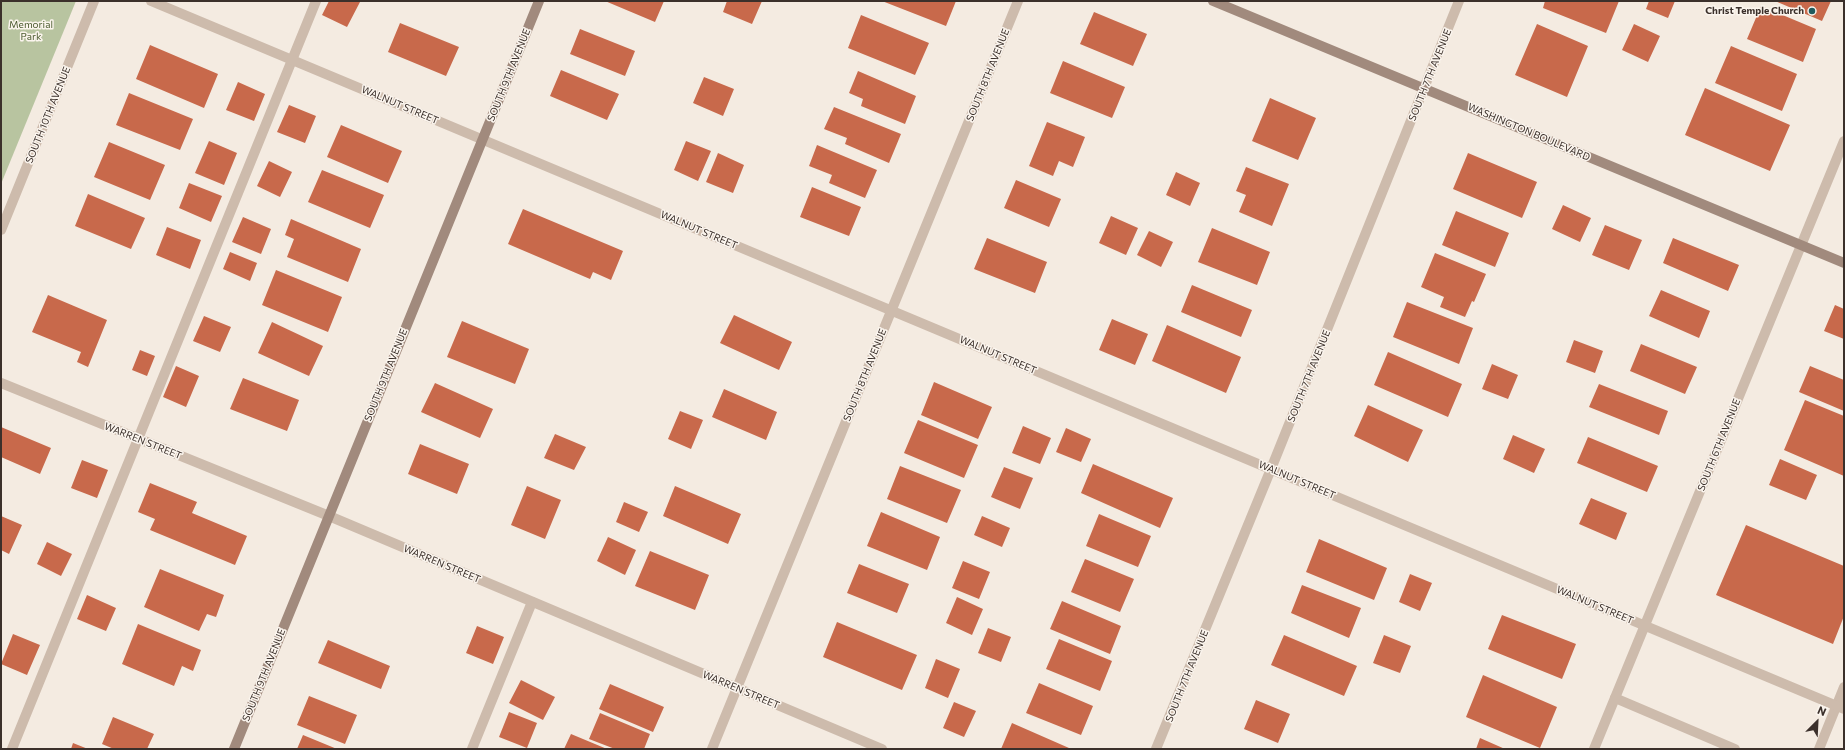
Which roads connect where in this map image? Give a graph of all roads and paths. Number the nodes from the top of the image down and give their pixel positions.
1 (94, 1) edge
2 (151, 1) edge
3 (316, 1) edge
4 (539, 1) edge
5 (1018, 1) edge
6 (1214, 1) edge
7 (1459, 1) edge
8 (292, 60) junction
9 (1424, 89) junction
10 (482, 139) junction
11 (1844, 141) edge
12 (1, 230) edge
13 (1802, 245) junction
14 (1844, 263) edge
15 (892, 311) junction
16 (1, 383) edge
17 (138, 439) junction
18 (1271, 469) junction
19 (329, 516) junction
20 (532, 602) junction
21 (1644, 626) junction
22 (1844, 687) edge
23 (737, 688) junction
24 (1615, 698) junction
25 (1840, 707) edge
26 (12, 749) edge
27 (234, 749) edge
28 (472, 749) edge
29 (712, 749) edge
30 (882, 749) edge
31 (1156, 749) edge
32 (1594, 749) edge
33 (1735, 749) edge
34 (1819, 749) edge

1 - 12 street, SOUTH 10TH AVENUE
2 - 8 street, WALNUT STREET
3 - 8 street
4 - 10 street, SOUTH 9TH AVENUE
5 - 15 street, SOUTH 8TH AVENUE
6 - 9 street, WASHINGTON BOULEVARD
7 - 9 street, SOUTH 7TH AVENUE
8 - 10 street, WALNUT STREET
8 - 17 street
9 - 13 street, WASHINGTON BOULEVARD
9 - 18 street, SOUTH 7TH AVENUE
10 - 15 street, WALNUT STREET
10 - 19 street, SOUTH 9TH AVENUE
11 - 13 street, SOUTH 6TH AVENUE
13 - 14 street, WASHINGTON BOULEVARD
13 - 21 street, SOUTH 6TH AVENUE
15 - 18 street, WALNUT STREET
15 - 23 street, SOUTH 8TH AVENUE
16 - 17 street, WARREN STREET
17 - 19 street, WARREN STREET
17 - 26 street
18 - 21 street, WALNUT STREET
18 - 31 street, SOUTH 7TH AVENUE
19 - 20 street, WARREN STREET
19 - 27 street, SOUTH 9TH AVENUE
20 - 23 street, WARREN STREET
20 - 28 street
21 - 24 street, SOUTH 6TH AVENUE
21 - 25 street, WALNUT STREET
22 - 25 street
23 - 29 street, SOUTH 8TH AVENUE
23 - 30 street, WARREN STREET
24 - 32 street, SOUTH 6TH AVENUE
24 - 33 street
25 - 34 street

